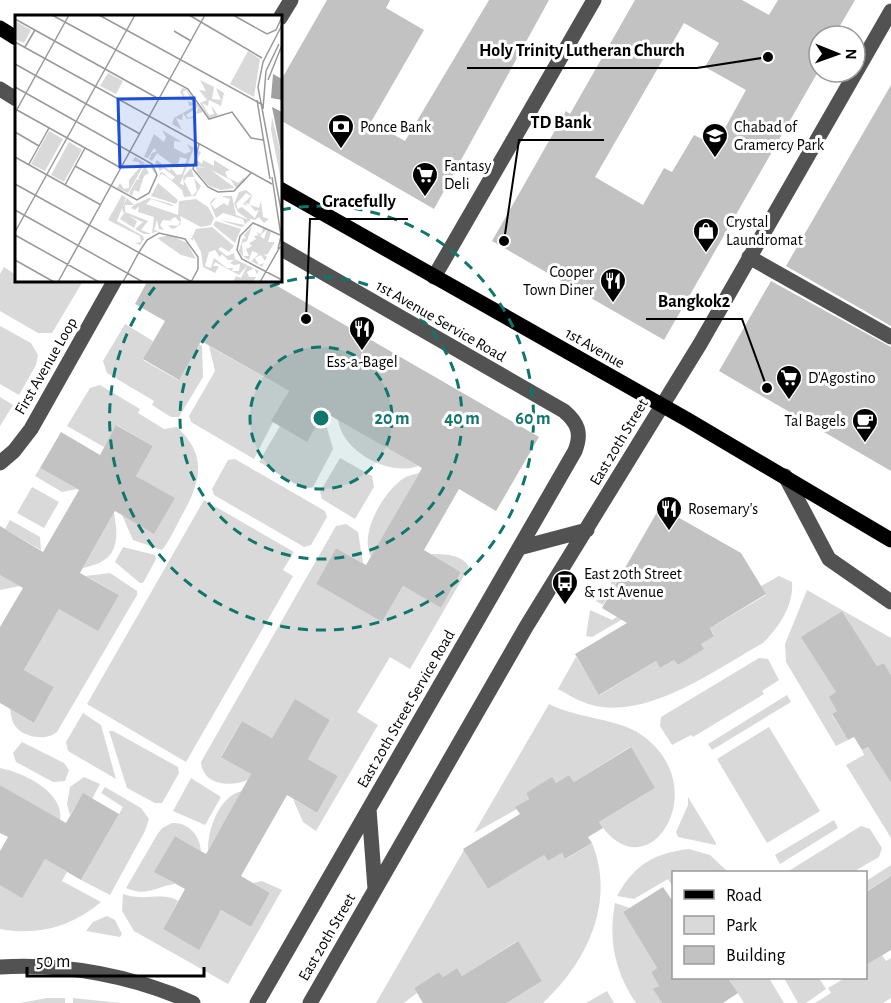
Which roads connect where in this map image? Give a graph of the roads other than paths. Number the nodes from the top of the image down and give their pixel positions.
1 (291, 0) edge
2 (594, 0) edge
3 (891, 11) edge
4 (282, 15) edge
5 (0, 28) edge
6 (15, 37) edge
7 (282, 190) edge
8 (282, 249) edge
9 (748, 257) junction
10 (434, 277) junction
11 (114, 282) edge
12 (891, 337) edge
13 (661, 405) junction
14 (578, 430) joint
15 (0, 463) edge
16 (785, 476) junction
17 (587, 530) junction
18 (891, 540) edge
19 (519, 548) junction
20 (891, 602) edge
21 (369, 809) junction
22 (375, 889) junction
23 (0, 967) edge
24 (194, 1003) edge
25 (257, 1003) edge
26 (310, 1003) edge

1 - 4 street
2 - 10 street
3 - 9 street, East 20th Street
5 - 6 main road
7 - 10 main road, 1st Avenue
8 - 14 street, 1st Avenue Service Road
9 - 12 street
9 - 13 street, East 20th Street
10 - 13 main road, 1st Avenue
11 - 15 street, First Avenue Loop
13 - 16 main road, 1st Avenue
13 - 17 street, East 20th Street
14 - 19 street, East 20th Street Service Road
16 - 18 main road, 1st Avenue
16 - 20 street
17 - 19 street
17 - 22 street, East 20th Street
19 - 21 street, East 20th Street Service Road
21 - 22 street, East 20th Street
21 - 25 street, East 20th Street Service Road
22 - 26 street, East 20th Street
23 - 24 street

